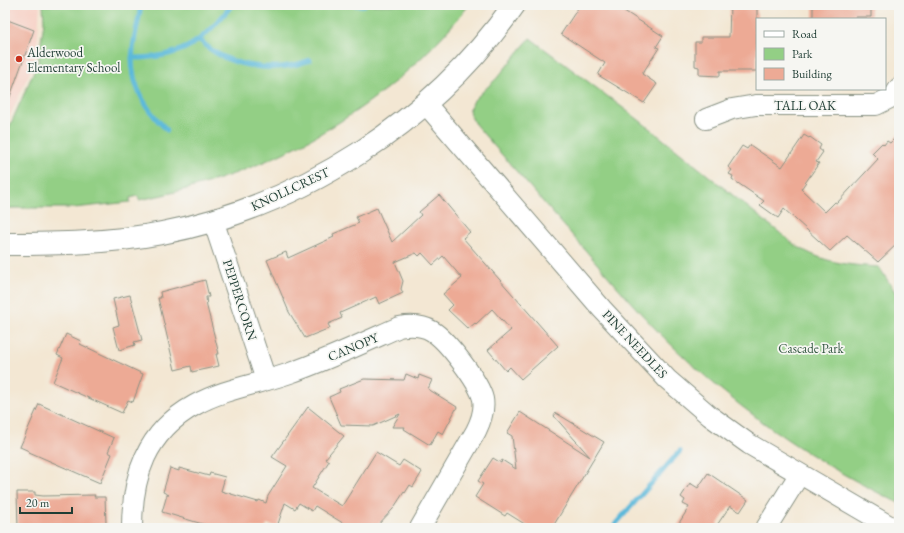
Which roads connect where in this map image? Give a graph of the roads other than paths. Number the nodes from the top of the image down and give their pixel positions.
1 (514, 5) edge
2 (899, 88) edge
3 (425, 103) junction
4 (706, 119) dead end
5 (213, 220) junction
6 (5, 244) edge
7 (266, 380) junction
8 (799, 475) junction
9 (132, 528) edge
10 (420, 528) edge
11 (766, 528) edge
12 (892, 528) edge

1 - 3 street, KNOLLCREST
2 - 4 street, TALL OAK
3 - 5 street, KNOLLCREST
3 - 8 street, PINE NEEDLES
5 - 6 street, KNOLLCREST
5 - 7 street, PEPPERCORN
7 - 9 street, CANOPY
7 - 10 street, CANOPY
8 - 11 street
8 - 12 street, PINE NEEDLES

